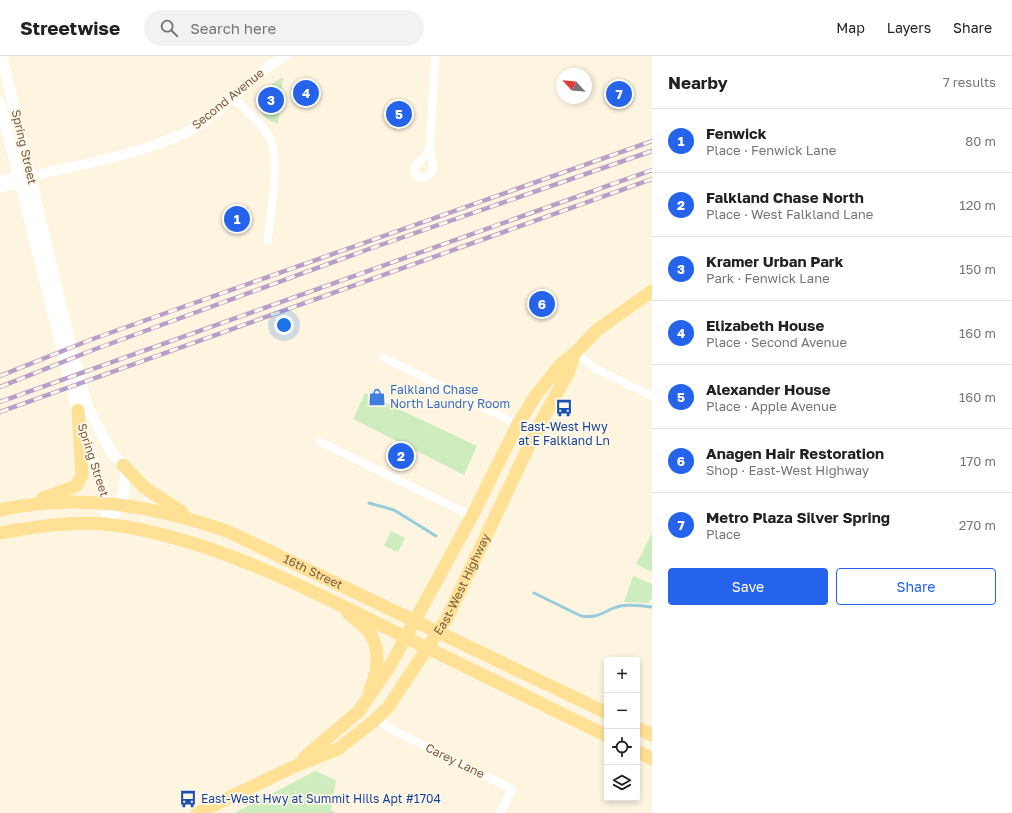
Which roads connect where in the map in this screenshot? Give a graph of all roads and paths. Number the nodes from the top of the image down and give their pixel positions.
1 (2, 56) edge
2 (284, 56) edge
3 (435, 56) edge
4 (233, 98) junction
5 (0, 103) edge
6 (430, 146) dead end
7 (31, 178) junction
8 (0, 180) edge
9 (19, 180) junction
10 (0, 188) edge
11 (268, 240) dead end
12 (652, 291) edge
13 (58, 316) junction
14 (575, 352) junction
15 (384, 358) dead end
16 (652, 396) edge
17 (83, 409) junction
18 (518, 424) junction
19 (535, 433) junction
20 (320, 442) dead end
21 (123, 465) junction
22 (107, 503) junction
23 (121, 504) junction
24 (4, 509) edge
25 (472, 516) junction
26 (194, 520) junction
27 (107, 525) junction
28 (0, 533) edge
29 (341, 606) junction
30 (415, 620) junction
31 (439, 632) junction
32 (406, 638) junction
33 (428, 648) junction
34 (359, 711) junction
35 (604, 712) edge
36 (378, 717) junction
37 (639, 729) edge
38 (604, 735) edge
39 (652, 735) edge
40 (640, 753) edge
41 (652, 759) edge
42 (293, 767) junction
43 (197, 813) edge
44 (500, 813) edge

1 - 7 main road, Spring Street
2 - 4 street, Second Avenue
3 - 6 street
4 - 7 street, Second Avenue
4 - 11 street
5 - 9 main road, Spring Street
7 - 9 street, Second Avenue
7 - 13 main road, Spring Street
8 - 9 street, Second Avenue
9 - 10 street, Second Avenue
9 - 13 main road, Spring Street
12 - 14 main road, East-West Highway
13 - 17 main road, Spring Street
14 - 16 street
14 - 18 main road, East-West Highway
14 - 19 main road, East-West Highway
15 - 18 street
17 - 21 main road, Spring Street
17 - 22 main road, Spring Street
17 - 24 main road
18 - 19 street
18 - 25 main road, East-West Highway
19 - 31 main road, East-West Highway
20 - 25 street
21 - 23 main road, Spring Street
21 - 26 main road
22 - 23 main road, 16th Street
22 - 24 main road, 16th Street
22 - 27 main road, Spring Street
23 - 26 main road, 16th Street
23 - 27 main road, Spring Street
25 - 30 main road, East-West Highway
26 - 30 main road, 16th Street
27 - 28 main road, 16th Street
27 - 29 main road, 16th Street
29 - 32 main road, 16th Street
29 - 34 main road
30 - 31 main road, 16th Street
30 - 32 main road, East-West Highway
31 - 33 main road, East-West Highway
31 - 35 main road, 16th Street
32 - 33 main road, 16th Street
32 - 34 main road, East-West Highway
33 - 36 main road, East-West Highway
33 - 38 main road, 16th Street
34 - 42 main road, East-West Highway
36 - 42 main road, East-West Highway
36 - 44 street, Carey Lane
37 - 39 main road
40 - 41 main road
42 - 43 main road, East-West Highway

